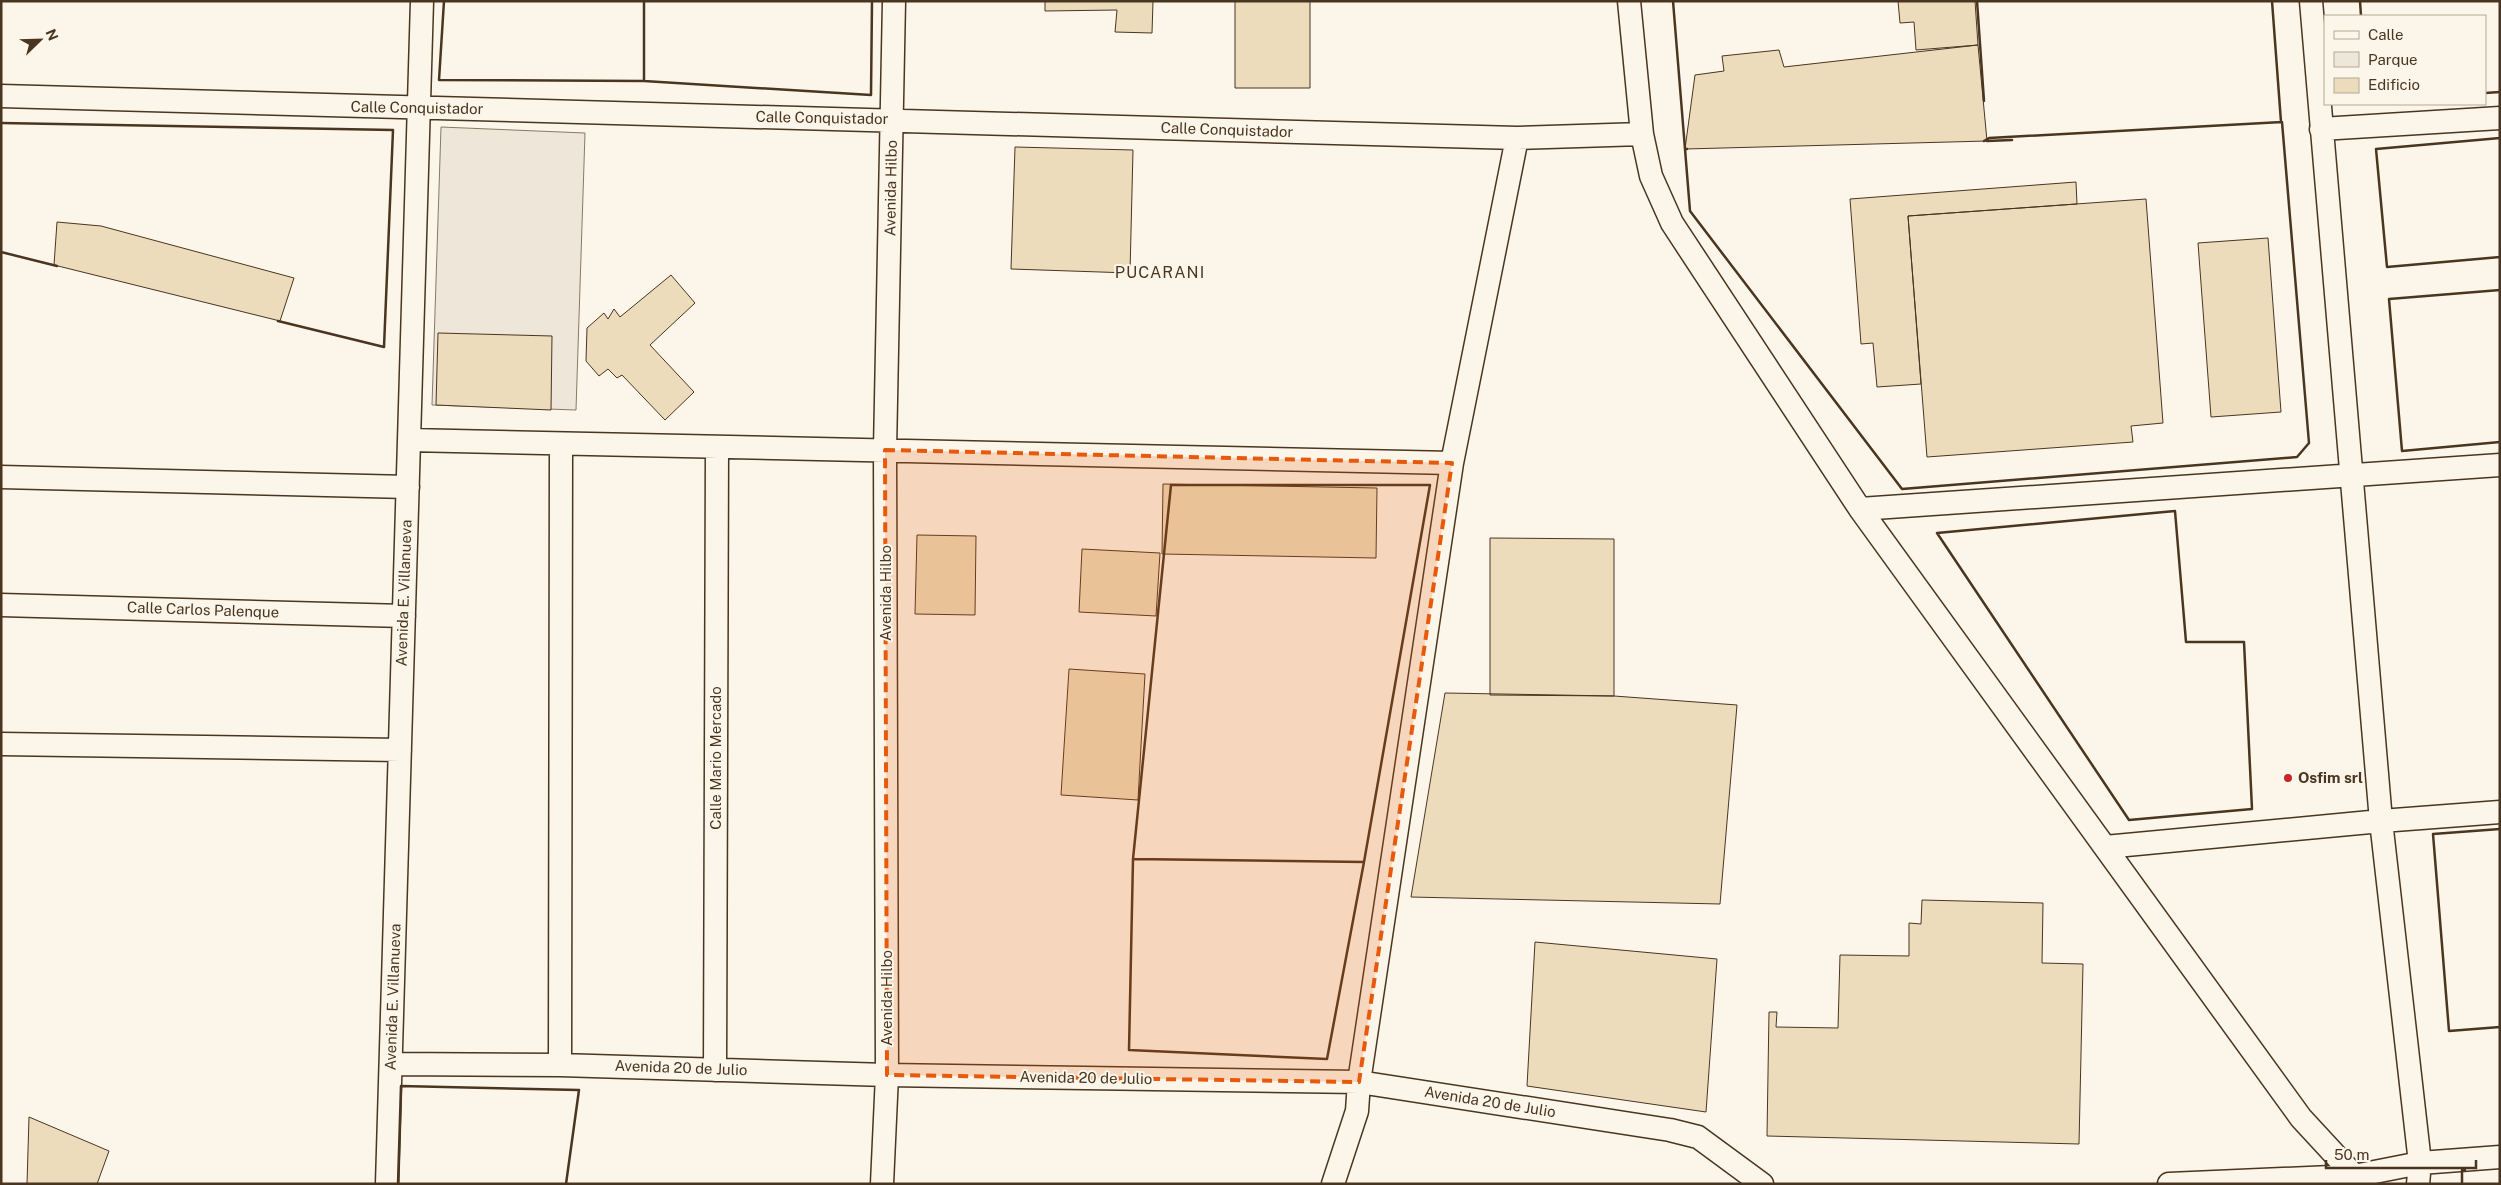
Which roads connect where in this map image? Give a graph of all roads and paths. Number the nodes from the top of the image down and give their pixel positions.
1 (422, 1) edge
2 (894, 1) edge
3 (1630, 1) edge
4 (2311, 1) edge
5 (1, 96) edge
6 (419, 108) junction
7 (2500, 118) edge
8 (892, 120) junction
9 (2321, 130) junction
10 (1642, 134) junction
11 (1517, 138) junction
12 (409, 440) junction
13 (561, 444) junction
14 (717, 447) junction
15 (885, 450) junction
16 (1452, 463) junction
17 (2500, 465) edge
18 (2352, 476) junction
19 (1, 477) edge
20 (408, 487) junction
21 (1860, 509) junction
22 (1, 605) edge
23 (404, 616) junction
24 (1, 744) edge
25 (400, 750) junction
26 (2500, 812) edge
27 (2381, 821) junction
28 (2106, 847) junction
29 (391, 1064) junction
30 (560, 1065) junction
31 (715, 1070) junction
32 (887, 1075) junction
33 (1359, 1082) junction
34 (2500, 1157) edge
35 (2419, 1174) edge
36 (2358, 1180) edge
37 (387, 1184) edge
38 (882, 1184) edge
39 (1333, 1184) edge
40 (1762, 1184) edge
41 (2169, 1184) edge

1 - 6 street, Avenida E. Villanueva
2 - 8 street, Avenida Hilbo
3 - 10 street
4 - 9 street
5 - 6 street, Calle Conquistador
6 - 8 street, Calle Conquistador
6 - 12 street, Avenida E. Villanueva
7 - 9 street
8 - 11 street, Calle Conquistador
8 - 15 street, Avenida Hilbo
9 - 18 street
10 - 11 street, Calle Conquistador
10 - 21 street
11 - 16 street
12 - 13 street
12 - 20 street, Avenida E. Villanueva
13 - 14 street
13 - 30 street
14 - 15 street
14 - 31 street, Calle Mario Mercado
15 - 16 street
15 - 32 street, Avenida Hilbo
16 - 33 street
17 - 18 street
18 - 21 street
18 - 27 street
19 - 20 street
20 - 23 street, Avenida E. Villanueva
21 - 28 street
22 - 23 street, Calle Carlos Palenque
23 - 25 street, Avenida E. Villanueva
24 - 25 street
25 - 29 street, Avenida E. Villanueva
26 - 27 street
27 - 28 street
27 - 35 street
28 - 36 street
29 - 30 street, Avenida 20 de Julio
29 - 37 street, Avenida E. Villanueva
30 - 31 street, Avenida 20 de Julio
31 - 32 street, Avenida 20 de Julio
32 - 33 street, Avenida 20 de Julio
32 - 38 street, Avenida Hilbo
33 - 39 street
33 - 40 street, Avenida 20 de Julio
34 - 35 street
35 - 36 street
36 - 41 street

